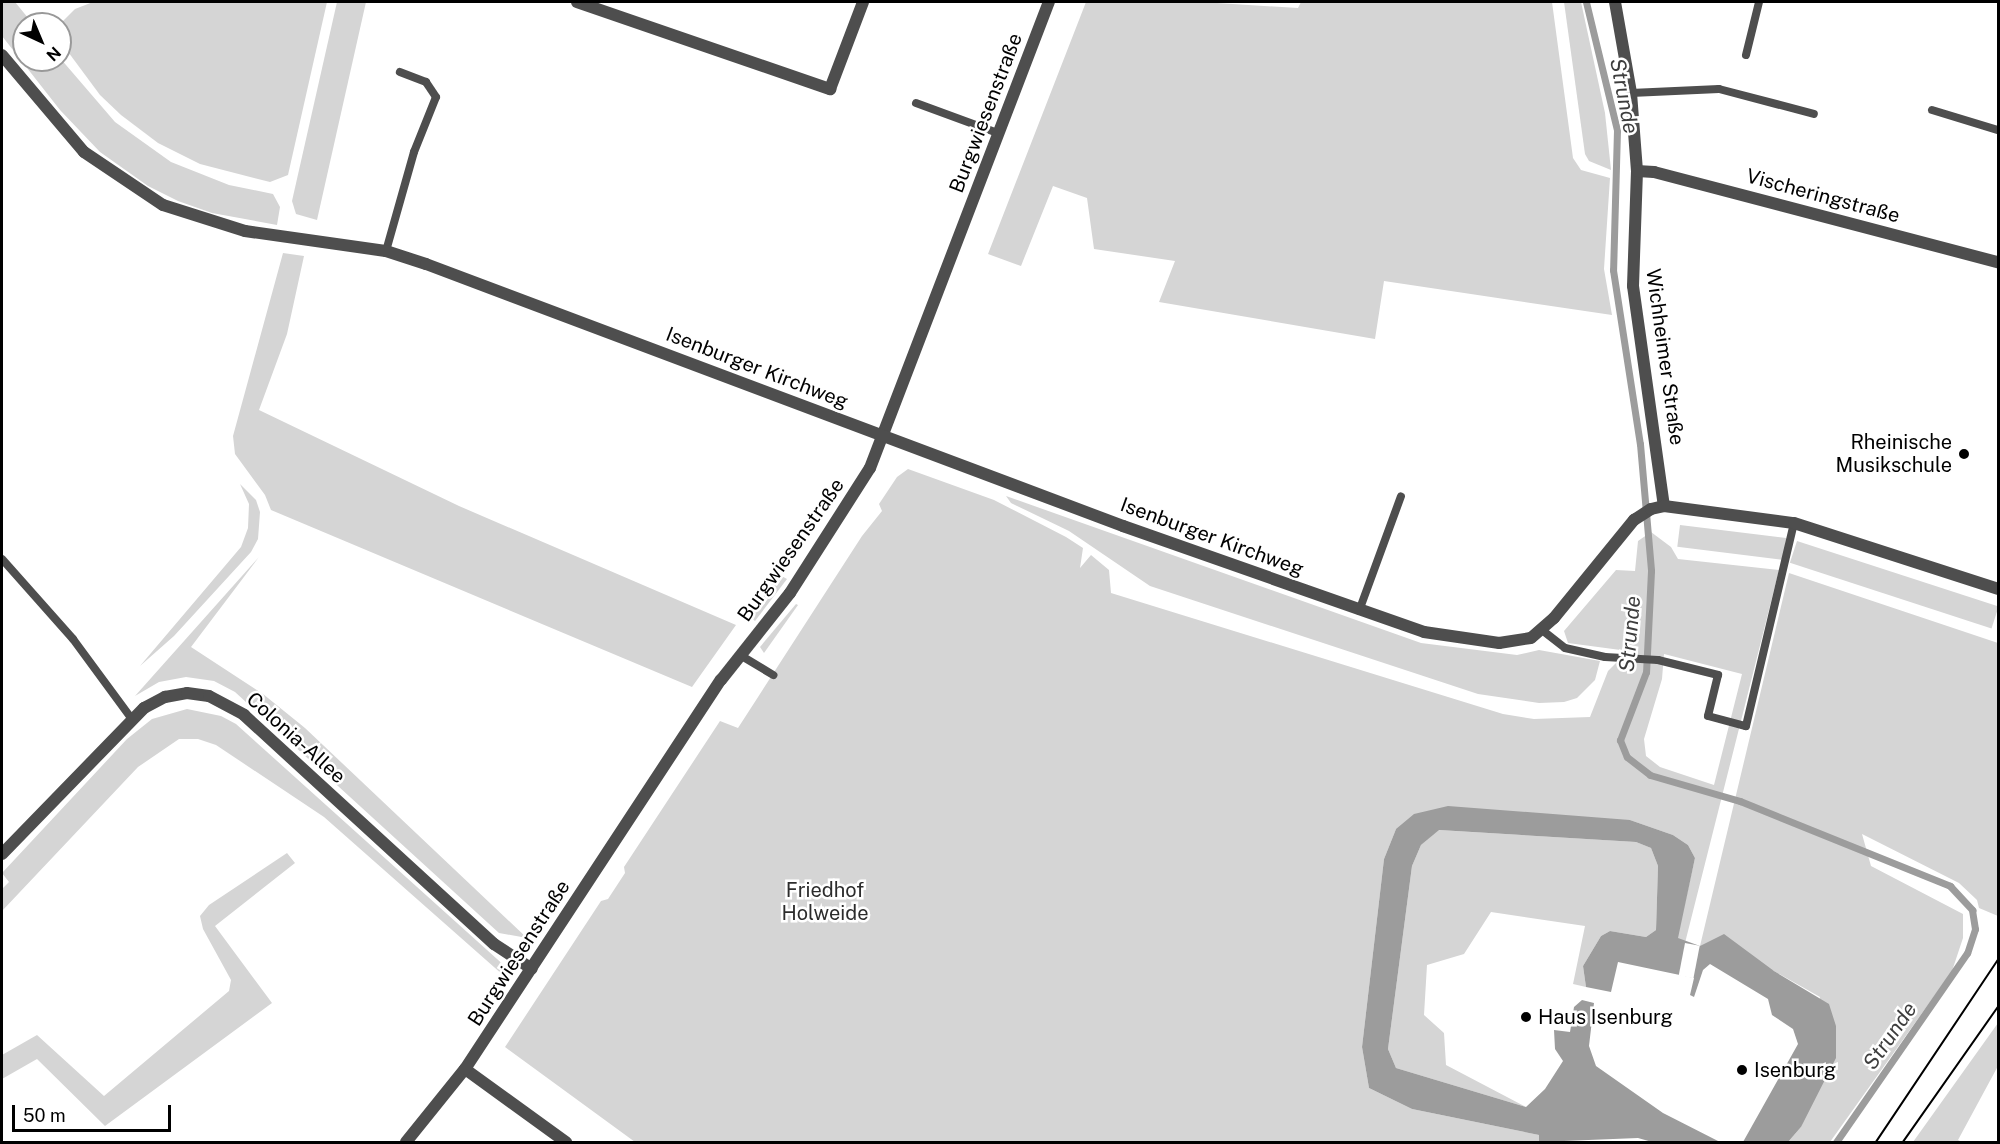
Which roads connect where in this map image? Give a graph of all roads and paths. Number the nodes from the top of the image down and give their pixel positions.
1 (577, 2) edge
2 (863, 2) edge
3 (1049, 2) edge
4 (1615, 2) edge
5 (1759, 2) edge
6 (2, 55) edge
7 (1746, 55) dead end
8 (400, 72) dead end
9 (1631, 93) junction
10 (916, 103) dead end
11 (1932, 110) dead end
12 (1814, 114) dead end
13 (1998, 130) edge
14 (998, 133) junction
15 (1637, 171) junction
16 (386, 251) junction
17 (1998, 262) edge
18 (883, 436) junction
19 (1401, 496) dead end
20 (1664, 506) junction
21 (1794, 523) junction
22 (2, 560) edge
23 (1998, 589) edge
24 (1359, 611) junction
25 (1542, 630) junction
26 (740, 655) junction
27 (773, 675) dead end
28 (131, 718) junction
29 (2, 854) edge
30 (532, 969) junction
31 (465, 1069) junction
32 (406, 1143) edge
33 (566, 1143) edge

1 - 2 street
3 - 14 street, Burgwiesenstraße
4 - 9 street, Wichheimer Straße
5 - 7 lane
6 - 16 street, Isenburger Kirchweg
8 - 16 lane
9 - 12 lane
9 - 15 street, Wichheimer Straße
10 - 14 lane
11 - 13 lane
14 - 18 street, Burgwiesenstraße
15 - 17 street, Vischeringstraße
15 - 20 street, Wichheimer Straße
16 - 18 street, Isenburger Kirchweg
18 - 24 street, Isenburger Kirchweg
18 - 26 street, Burgwiesenstraße
19 - 24 lane
20 - 21 street
20 - 25 street
21 - 23 street
21 - 25 lane
22 - 28 lane
24 - 25 street, Isenburger Kirchweg
26 - 27 lane
26 - 30 street, Burgwiesenstraße
28 - 29 street, Colonia-Allee
28 - 30 street, Colonia-Allee
30 - 31 street, Burgwiesenstraße
31 - 32 street, Burgwiesenstraße
31 - 33 street

